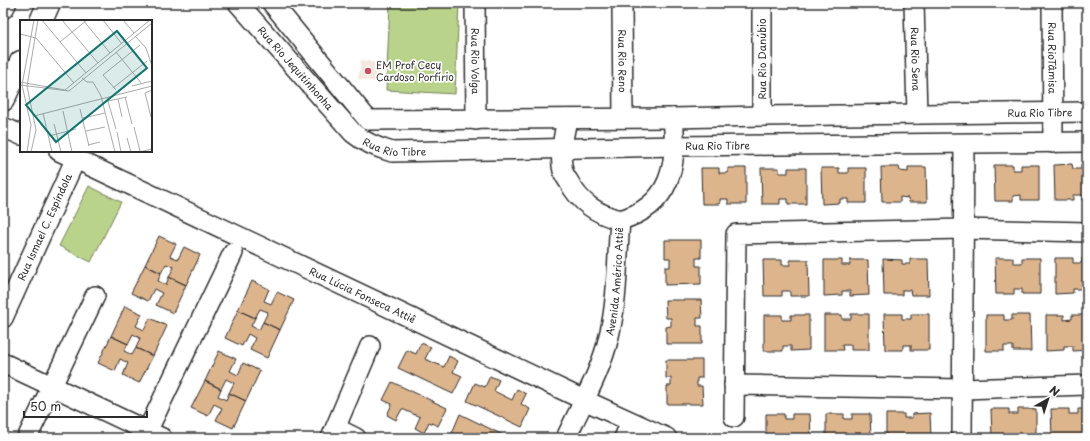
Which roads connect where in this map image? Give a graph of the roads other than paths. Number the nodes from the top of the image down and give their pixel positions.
1 (5, 3) edge
2 (49, 3) edge
3 (238, 3) edge
4 (272, 3) edge
5 (474, 3) edge
6 (622, 3) edge
7 (762, 3) edge
8 (914, 3) edge
9 (1052, 3) edge
10 (3, 7) edge
11 (41, 20) edge
12 (20, 64) edge
13 (3, 100) edge
14 (1087, 112) edge
15 (1053, 113) junction
16 (917, 114) junction
17 (762, 116) junction
18 (623, 118) junction
19 (673, 118) junction
20 (567, 119) junction
21 (368, 120) junction
22 (476, 120) junction
23 (3, 127) edge
24 (353, 133) junction
25 (20, 135) edge
26 (1087, 142) edge
27 (1052, 143) junction
28 (964, 144) junction
29 (675, 146) junction
30 (562, 149) junction
31 (61, 152) edge
32 (76, 158) junction
33 (620, 220) junction
34 (963, 230) junction
35 (1087, 232) edge
36 (233, 253) dead end
37 (95, 296) dead end
38 (3, 318) edge
39 (370, 346) dead end
40 (3, 362) edge
41 (734, 385) junction
42 (1087, 385) edge
43 (52, 386) junction
44 (963, 389) junction
45 (584, 400) junction
46 (734, 417) dead end
47 (628, 430) edge
48 (333, 433) edge
49 (151, 436) edge
50 (27, 438) edge
51 (356, 438) edge
52 (566, 438) edge
53 (667, 438) edge
54 (962, 438) edge

1 - 10 main road
2 - 11 main road
3 - 24 street, Rua Rio Jequitinhonha
4 - 21 street
5 - 22 street, Rua Rio Volga
6 - 18 street, Rua Rio Reno
7 - 17 street, Rua Rio Danúbio
8 - 16 street, Rua Rio Sena
9 - 15 street, Rua RioTâmisa
12 - 13 main road
14 - 15 street, Rua Rio Tibre
15 - 16 street, Rua Rio Tibre
15 - 27 street, Rua RioTâmisa
16 - 17 street, Rua Rio Tibre
17 - 19 street, Rua Rio Tibre
18 - 19 street, Rua Rio Tibre
18 - 20 street, Rua Rio Tibre
19 - 29 street, Avenida Américo Attiê
20 - 22 street, Rua Rio Tibre
20 - 30 street
21 - 22 street, Rua Rio Tibre
21 - 24 street
23 - 25 street
24 - 30 street, Rua Rio Tibre
26 - 27 street, Rua Rio Tibre
27 - 28 street, Rua Rio Tibre
28 - 29 street, Rua Rio Tibre
28 - 34 street
29 - 30 street, Rua Rio Tibre
29 - 33 street, Avenida Américo Attiê
30 - 33 street
31 - 32 street, Rua Lúcia Fonseca Attiê
32 - 38 street, Rua Ismael C. Espíndola
32 - 45 street, Rua Lúcia Fonseca Attiê
33 - 45 street, Avenida Américo Attiê
34 - 35 street
34 - 41 street
34 - 44 street
36 - 49 street
37 - 43 street
39 - 48 street
40 - 43 street
41 - 44 street
41 - 46 street
42 - 44 street
43 - 49 street
43 - 50 street
44 - 54 street
45 - 47 street, Rua Lúcia Fonseca Attiê
45 - 52 street, Avenida Américo Attiê
47 - 53 street, Rua Lúcia Fonseca Attiê
48 - 51 street

